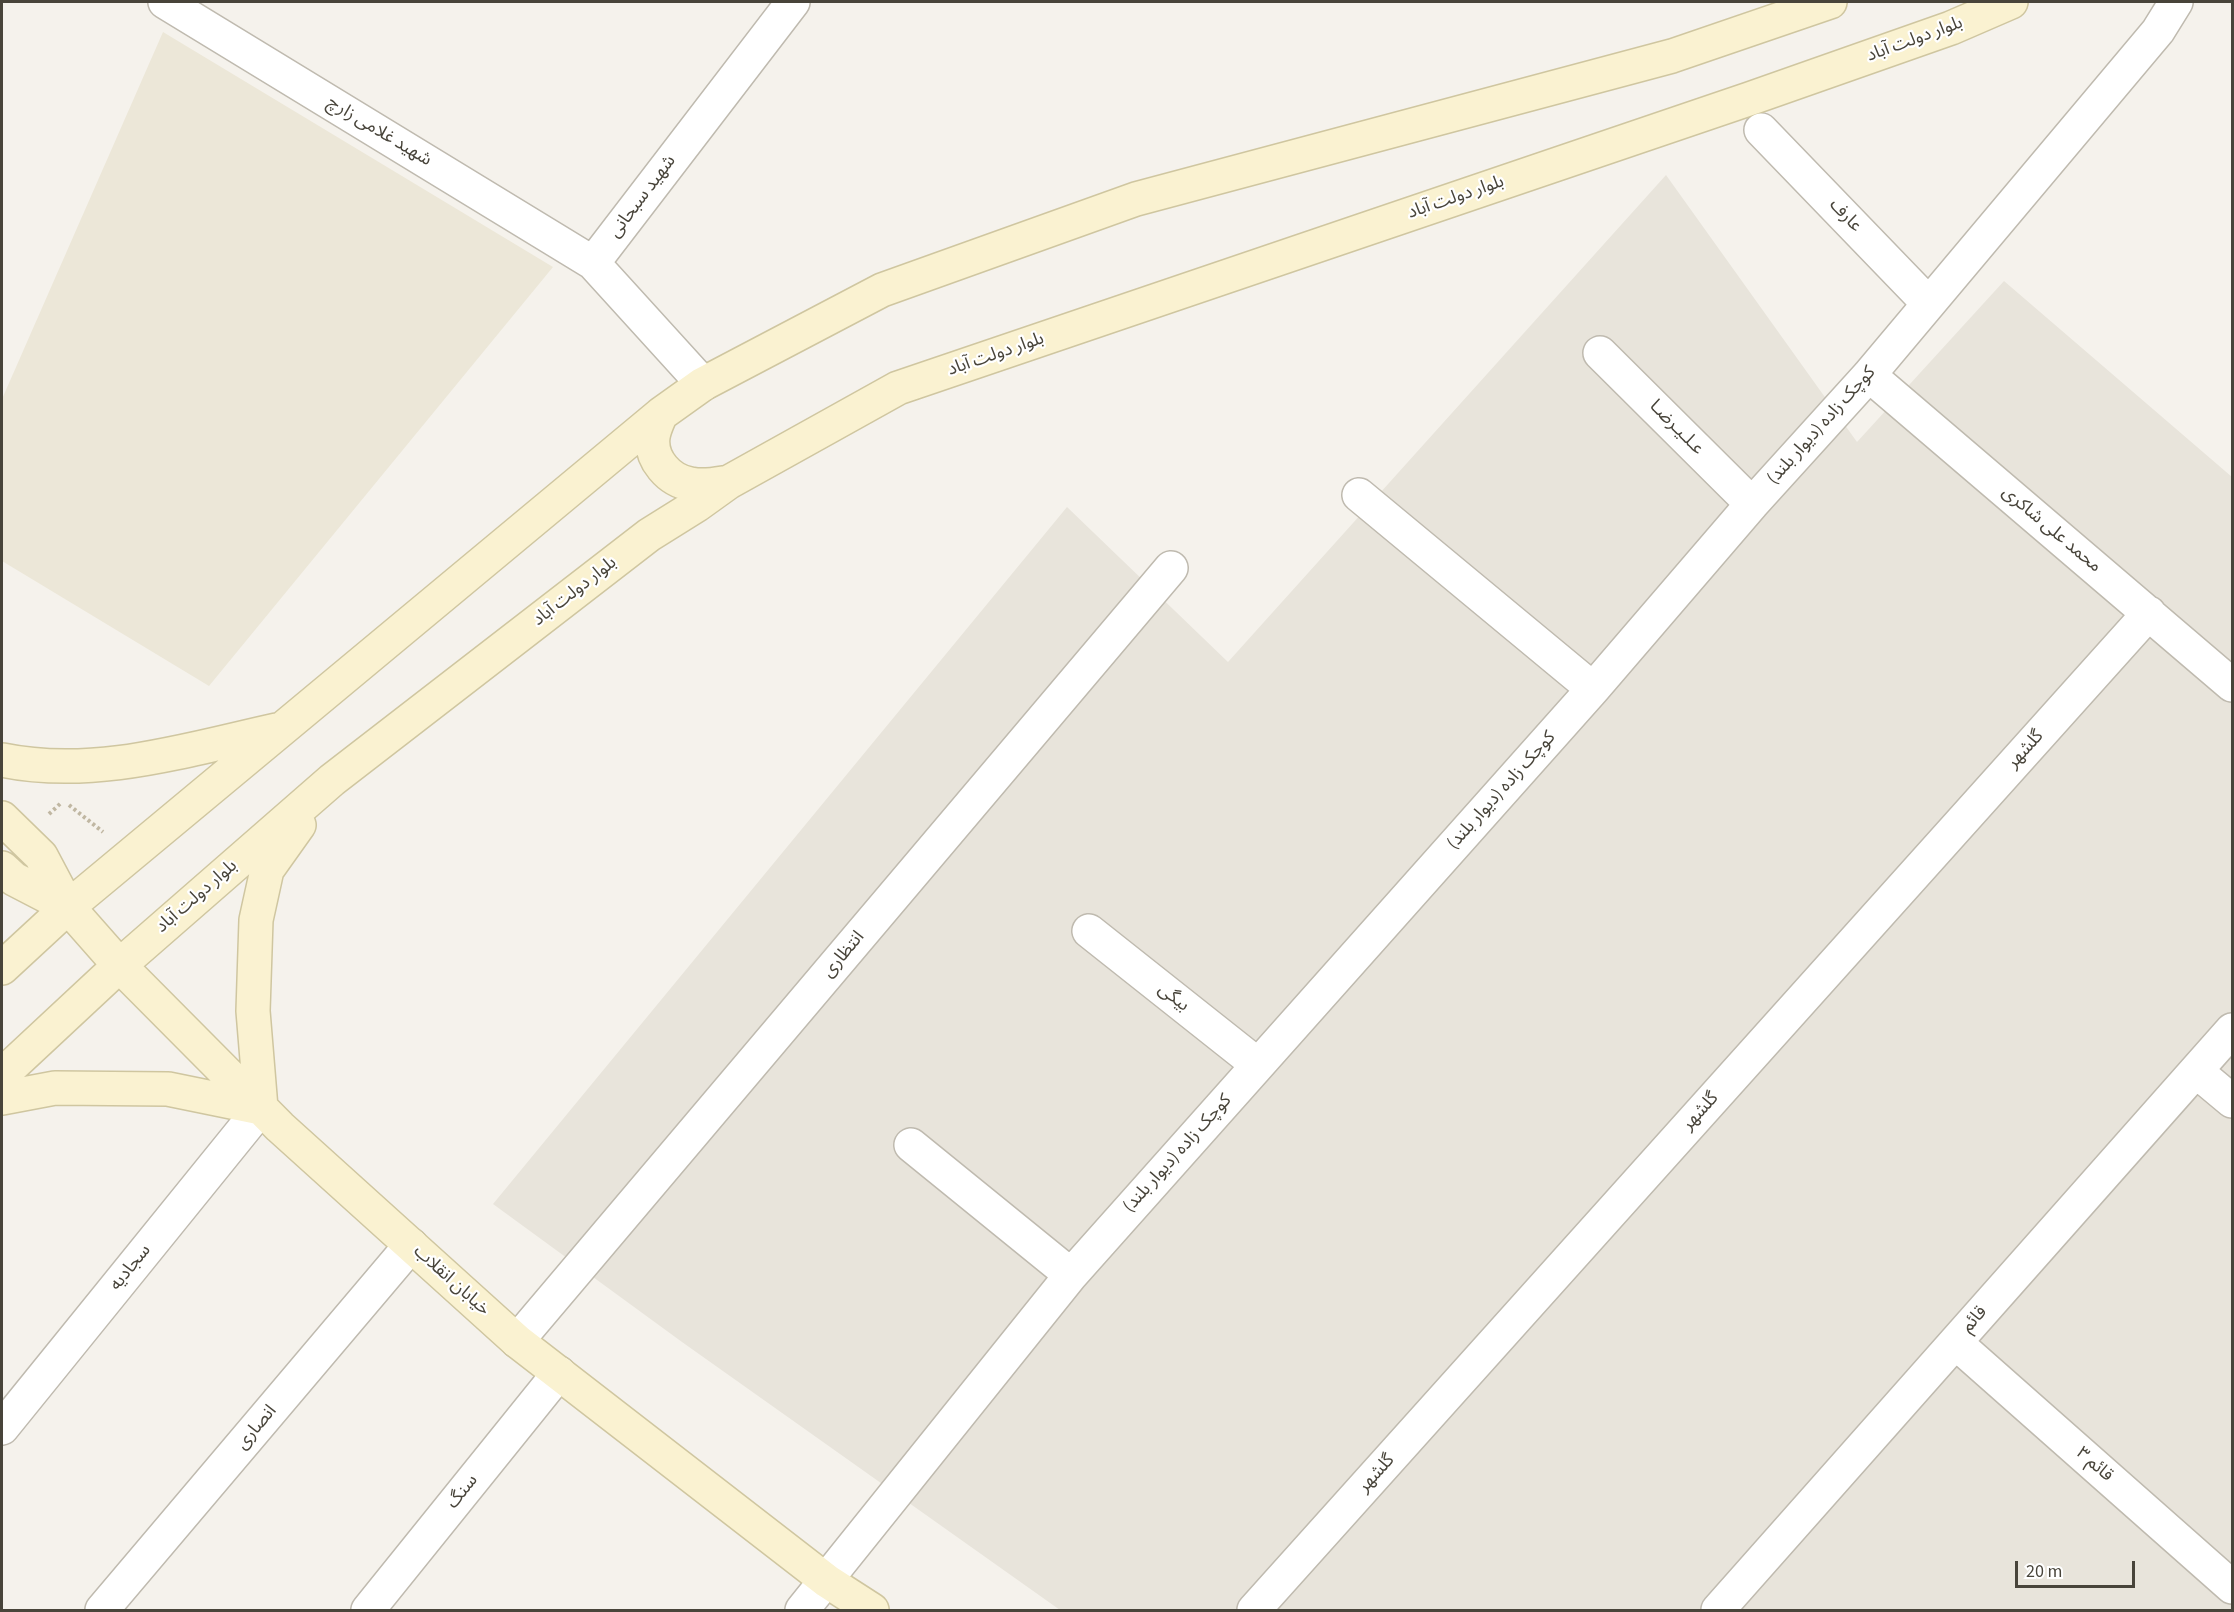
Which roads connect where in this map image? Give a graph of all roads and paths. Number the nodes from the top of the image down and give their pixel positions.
1 (165, 2) edge
2 (793, 2) edge
3 (1830, 2) edge
4 (2011, 2) edge
5 (2176, 2) edge
6 (1761, 130) dead end
7 (593, 263) junction
8 (1928, 303) junction
9 (1600, 353) dead end
10 (1869, 375) junction
11 (703, 384) junction
12 (661, 414) junction
13 (729, 482) junction
14 (1359, 495) dead end
15 (1752, 504) junction
16 (1171, 568) dead end
17 (2149, 614) junction
18 (2232, 685) edge
19 (1593, 689) junction
20 (281, 729) junction
21 (2, 760) edge
22 (332, 780) junction
23 (2, 818) edge
24 (2, 868) edge
25 (68, 907) junction
26 (1089, 931) dead end
27 (120, 965) junction
28 (2, 968) edge
29 (2232, 1030) edge
30 (1258, 1065) junction
31 (2196, 1071) junction
32 (2, 1075) edge
33 (2, 1098) edge
34 (2232, 1101) edge
35 (261, 1108) junction
36 (911, 1145) dead end
37 (411, 1245) junction
38 (1071, 1275) junction
39 (517, 1341) junction
40 (1956, 1343) junction
41 (559, 1373) junction
42 (2, 1428) edge
43 (827, 1581) junction
44 (2232, 1587) edge
45 (1719, 1610) edge
46 (102, 1611) edge
47 (368, 1611) edge
48 (802, 1611) edge
49 (872, 1611) edge
50 (1254, 1611) edge

1 - 7 street, شهید غلامی زارچ
2 - 7 street, شهید سبحانی
3 - 11 main road
4 - 13 main road, بلوار دولت آباد
5 - 8 street, کوچک زاده (دیوار بلند)
6 - 8 street, عارف
7 - 11 street
8 - 10 street, کوچک زاده (دیوار بلند)
9 - 15 street, عـلـیـرضـا
10 - 15 street, کوچک زاده (دیوار بلند)
10 - 17 street, محمد علی شاکری
11 - 12 main road
12 - 13 main road
12 - 20 main road
13 - 22 main road, بلوار دولت آباد
14 - 19 street
15 - 19 street, کوچک زاده (دیوار بلند)
16 - 39 street, انتظاری
17 - 18 street, محمد علی شاکری
17 - 50 street, گلشهر
19 - 30 street, کوچک زاده (دیوار بلند)
20 - 21 main road
20 - 25 main road
22 - 27 main road, بلوار دولت آباد
22 - 35 main road
23 - 25 main road, خیابان انقلاب
24 - 25 main road, خیابان انقلاب
25 - 27 main road, خیابان انقلاب
25 - 28 main road
26 - 30 street, بیگی
27 - 32 main road, بلوار دولت آباد
27 - 35 main road, خیابان انقلاب
29 - 31 street, قائم
30 - 38 street, کوچک زاده (دیوار بلند)
31 - 34 street
31 - 40 street, قائم
33 - 35 main road
35 - 37 main road, خیابان انقلاب
35 - 42 street, سجادیه
36 - 38 street
37 - 39 main road, خیابان انقلاب
37 - 46 street, انصاری
38 - 43 street, کوچک زاده (دیوار بلند)
39 - 41 main road, خیابان انقلاب
40 - 44 street, قائم ۳
40 - 45 street, قائم
41 - 43 main road, خیابان انقلاب
41 - 47 street, سنگ
43 - 48 street, کوچک زاده (دیوار بلند)
43 - 49 main road, خیابان انقلاب

